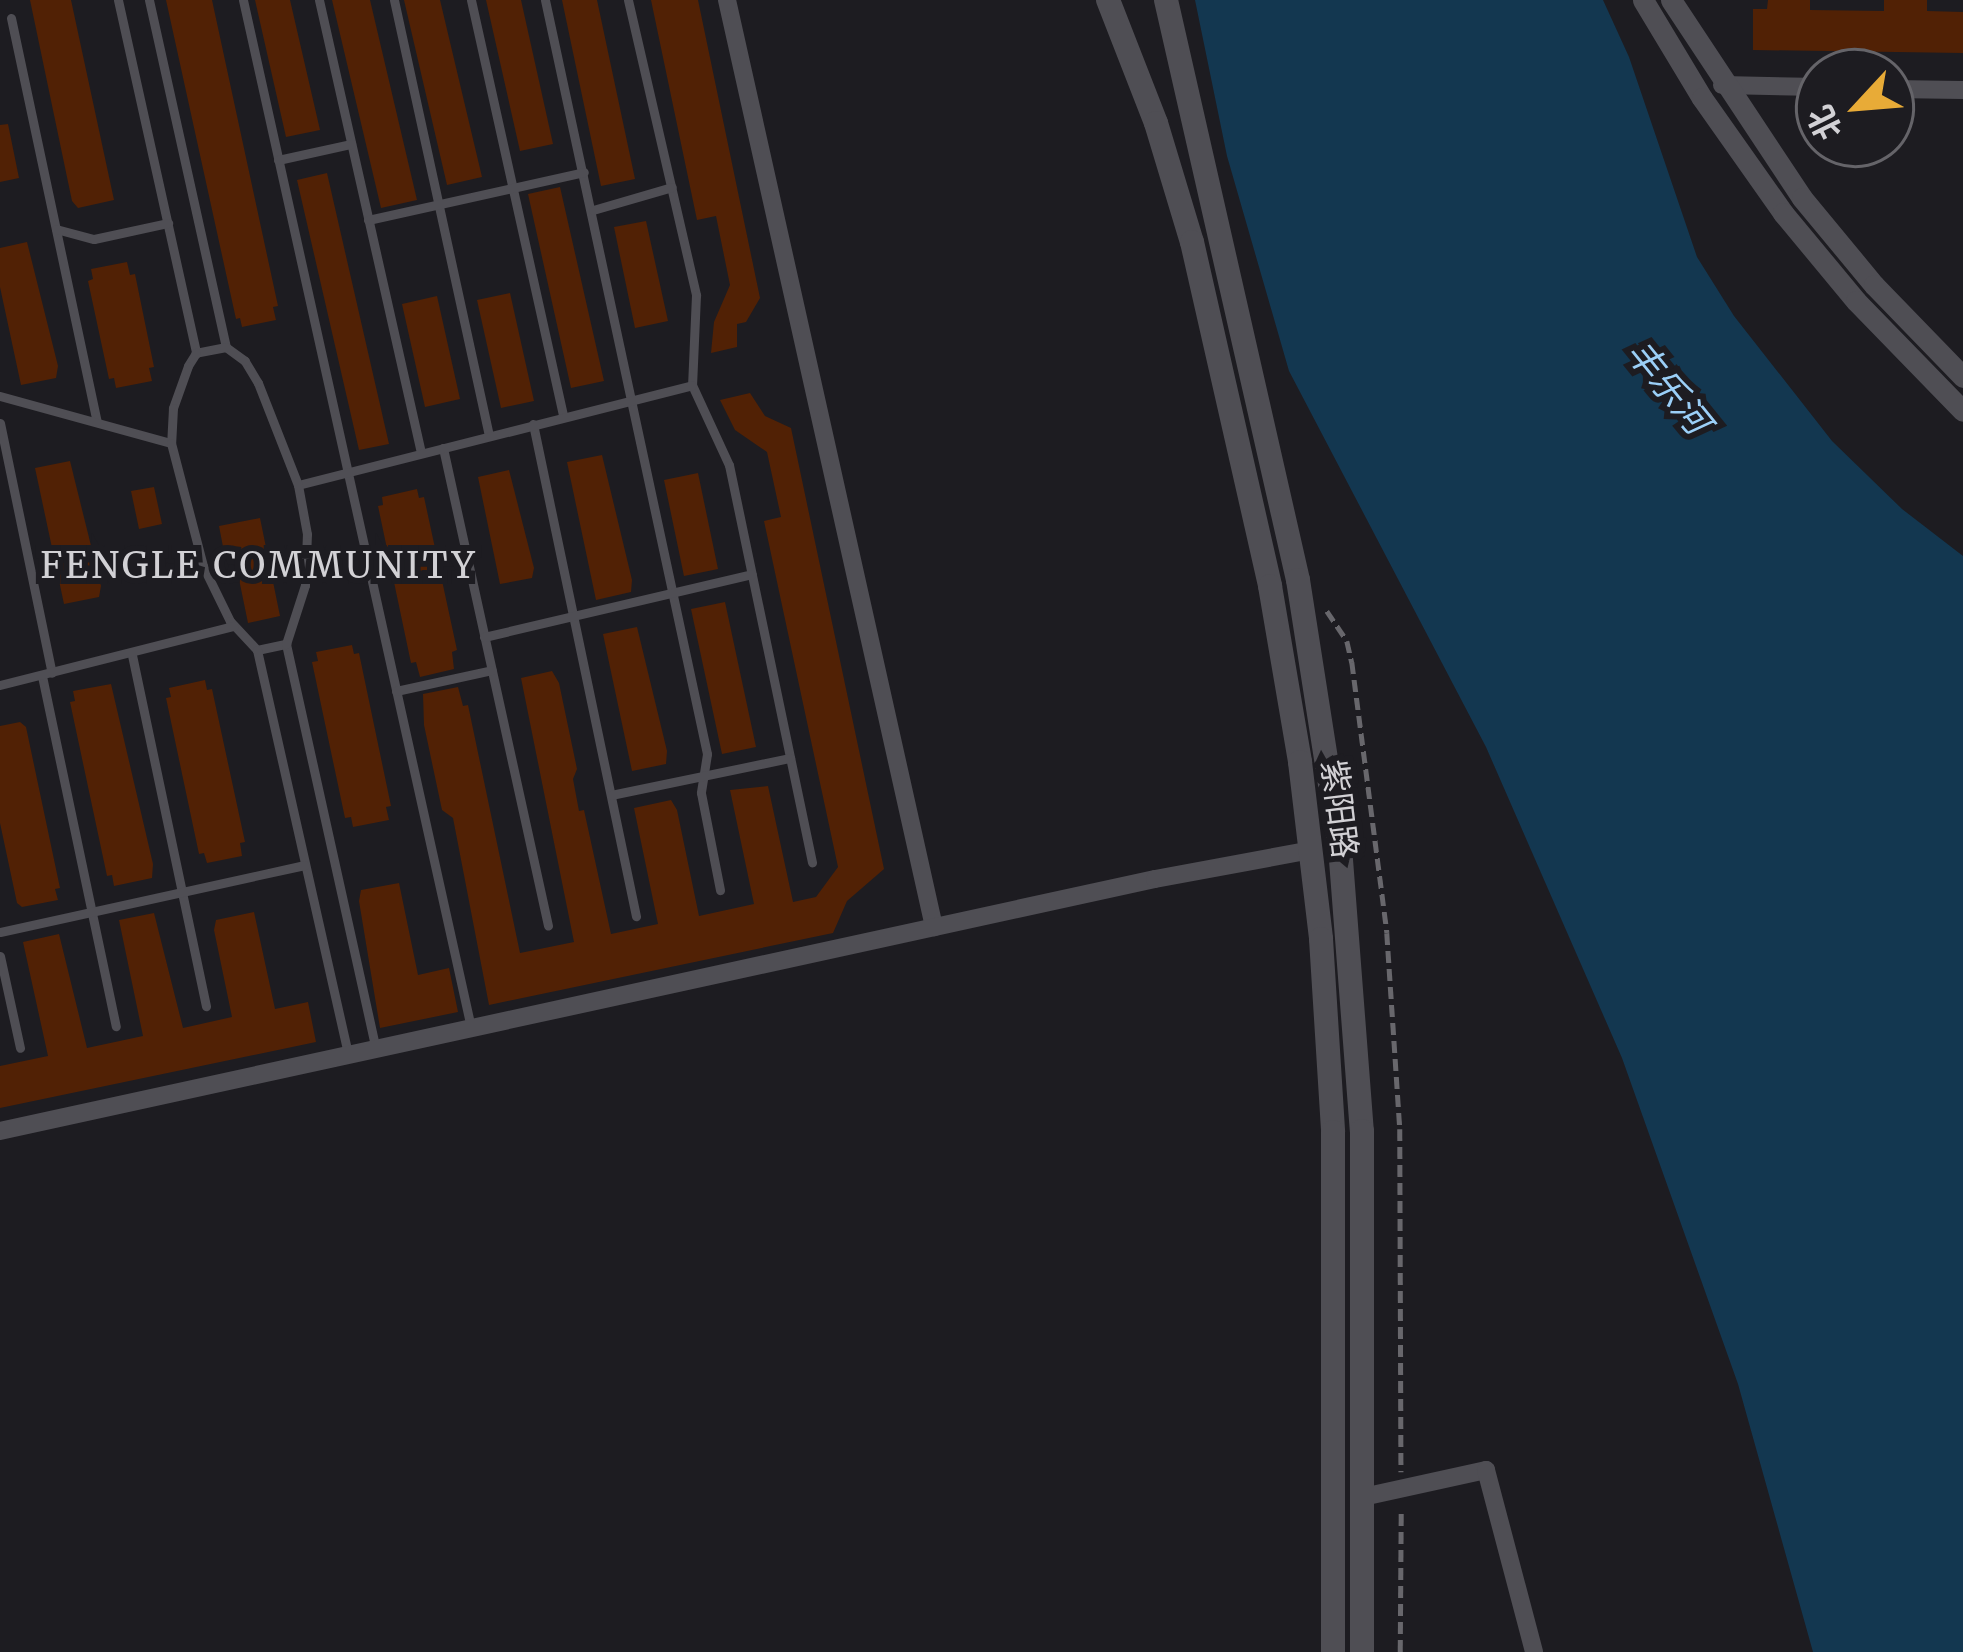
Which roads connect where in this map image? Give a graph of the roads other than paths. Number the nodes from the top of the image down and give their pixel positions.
1 (118, 0) edge
2 (149, 0) edge
3 (243, 0) edge
4 (319, 0) edge
5 (394, 0) edge
6 (471, 0) edge
7 (544, 0) edge
8 (628, 0) edge
9 (727, 0) edge
10 (1108, 0) edge
11 (1166, 0) edge
12 (1643, 0) edge
13 (1671, 0) edge
14 (11, 17) dead end
15 (1723, 85) junction
16 (1795, 86) edge
17 (1915, 89) edge
18 (1963, 90) edge
19 (351, 144) junction
20 (278, 160) junction
21 (584, 172) junction
22 (671, 187) junction
23 (512, 188) junction
24 (438, 204) junction
25 (593, 210) junction
26 (368, 220) junction
27 (167, 224) junction
28 (56, 229) junction
29 (226, 347) junction
30 (196, 353) junction
31 (1963, 377) edge
32 (692, 385) junction
33 (0, 396) edge
34 (632, 399) junction
35 (1963, 411) edge
36 (563, 416) junction
37 (97, 422) junction
38 (0, 423) edge
39 (533, 424) junction
40 (488, 436) junction
41 (171, 443) junction
42 (443, 448) junction
43 (421, 453) junction
44 (347, 472) junction
45 (298, 485) junction
46 (752, 574) junction
47 (673, 592) junction
48 (573, 616) junction
49 (234, 626) junction
50 (484, 637) junction
51 (286, 644) junction
52 (257, 650) junction
53 (132, 655) junction
54 (492, 670) junction
55 (47, 674) junction
56 (0, 686) edge
57 (396, 691) junction
58 (790, 758) junction
59 (703, 776) junction
60 (611, 796) junction
61 (1311, 850) junction
62 (812, 862) dead end
63 (305, 865) junction
64 (720, 890) dead end
65 (182, 892) junction
66 (92, 912) junction
67 (636, 916) dead end
68 (548, 926) dead end
69 (934, 927) junction
70 (0, 932) edge
71 (0, 956) edge
72 (206, 1006) dead end
73 (116, 1026) dead end
74 (471, 1028) junction
75 (20, 1048) dead end
76 (376, 1049) junction
77 (348, 1055) junction
78 (0, 1131) edge
79 (1363, 1497) junction
80 (1333, 1652) edge
81 (1361, 1652) edge
82 (1534, 1652) edge

1 - 27 lane
2 - 29 lane
3 - 20 lane
4 - 19 lane
5 - 24 lane
6 - 23 lane
7 - 21 lane
8 - 22 lane
9 - 69 street
10 - 61 main road, 紫阳路
11 - 79 main road, 紫阳路
12 - 35 street
13 - 15 street
14 - 28 lane
15 - 16 street
15 - 31 street
17 - 18 street
19 - 20 lane
19 - 26 lane
20 - 44 lane
21 - 23 lane
21 - 25 lane
22 - 25 lane
22 - 32 lane
23 - 24 lane
23 - 36 lane
24 - 26 lane
24 - 40 lane
25 - 34 lane
26 - 43 lane
27 - 28 lane
27 - 30 lane
28 - 37 lane
29 - 30 lane
29 - 45 lane
30 - 41 lane
32 - 34 lane
32 - 46 lane
33 - 37 lane
34 - 36 lane
34 - 47 lane
36 - 39 lane
37 - 41 lane
38 - 55 lane
39 - 40 lane
39 - 48 lane
40 - 42 lane
41 - 49 lane
42 - 43 lane
42 - 50 lane
43 - 44 lane
44 - 45 lane
44 - 57 lane
45 - 51 lane
46 - 47 lane
46 - 58 lane
47 - 48 lane
47 - 59 lane
48 - 50 lane
48 - 60 lane
49 - 52 lane
49 - 53 lane
50 - 54 lane
51 - 52 lane
51 - 76 lane
52 - 63 lane
53 - 55 lane
53 - 65 lane
54 - 57 lane
54 - 68 lane
55 - 56 lane
55 - 66 lane
57 - 74 lane
58 - 59 lane
58 - 62 lane
59 - 60 lane
59 - 64 lane
60 - 67 lane
61 - 69 street
61 - 80 main road, 紫阳路
63 - 65 lane
63 - 77 lane
65 - 66 lane
65 - 72 lane
66 - 70 lane
66 - 73 lane
69 - 74 street
71 - 75 lane
74 - 76 street
76 - 77 street
77 - 78 street
79 - 81 main road, 紫阳路
79 - 82 street

